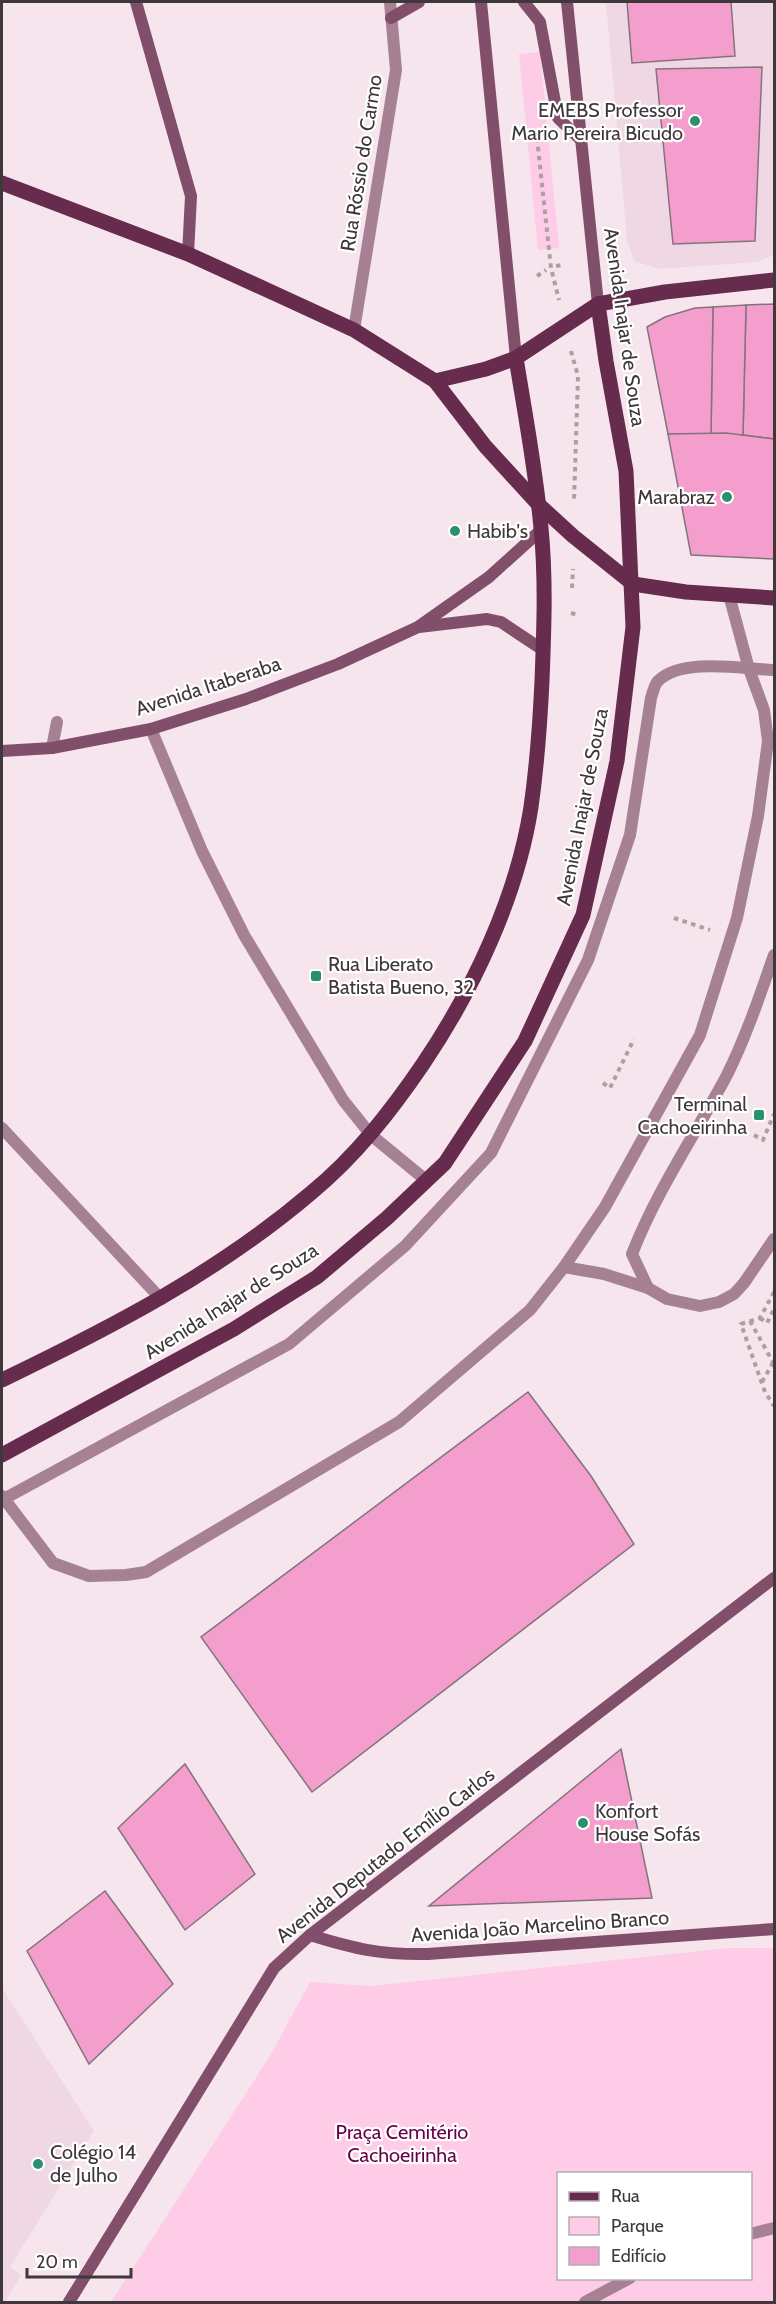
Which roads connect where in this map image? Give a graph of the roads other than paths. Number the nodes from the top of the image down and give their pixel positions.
1 (136, 2) edge
2 (390, 2) edge
3 (419, 2) edge
4 (481, 2) edge
5 (524, 2) edge
6 (567, 2) edge
7 (391, 18) junction
8 (581, 140) junction
9 (2, 183) edge
10 (188, 254) junction
11 (774, 280) edge
12 (598, 304) junction
13 (354, 330) junction
14 (516, 358) junction
15 (435, 381) junction
16 (538, 504) junction
17 (541, 530) junction
18 (633, 584) junction
19 (729, 595) junction
20 (774, 598) edge
21 (418, 627) junction
22 (543, 650) junction
23 (749, 669) junction
24 (774, 670) edge
25 (57, 722) dead end
26 (151, 729) junction
27 (52, 748) junction
28 (2, 751) edge
29 (774, 955) edge
30 (2, 1128) edge
31 (371, 1135) junction
32 (427, 1181) junction
33 (774, 1239) edge
34 (564, 1267) junction
35 (648, 1288) junction
36 (161, 1299) junction
37 (2, 1380) edge
38 (2, 1455) edge
39 (2, 1498) edge
40 (774, 1578) edge
41 (774, 1929) edge
42 (310, 1935) junction
43 (774, 2228) edge
44 (752, 2234) edge
45 (626, 2280) edge
46 (69, 2302) edge
47 (585, 2302) edge

1 - 10 main road
2 - 7 street, Rua Róssio do Carmo
3 - 7 main road
4 - 14 main road, Avenida Inajar de Souza
5 - 8 main road
6 - 8 main road, Avenida Inajar de Souza
7 - 13 street, Rua Róssio do Carmo
8 - 12 main road, Avenida Inajar de Souza
9 - 10 main road
10 - 13 main road
11 - 12 main road
12 - 14 main road
12 - 18 main road, Avenida Inajar de Souza
13 - 15 main road
14 - 15 main road
14 - 16 main road, Avenida Inajar de Souza
15 - 16 main road
16 - 17 main road, Avenida Inajar de Souza
16 - 18 main road
17 - 21 main road, Avenida Itaberaba
17 - 22 main road, Avenida Inajar de Souza
18 - 19 main road
18 - 32 main road, Avenida Inajar de Souza
19 - 20 main road
19 - 23 street
21 - 22 main road, Avenida Itaberaba
21 - 26 main road, Avenida Itaberaba
22 - 31 main road, Avenida Inajar de Souza
23 - 24 street
23 - 34 street
23 - 39 street
25 - 27 street
26 - 27 main road, Avenida Itaberaba
26 - 31 street
27 - 28 main road, Avenida Itaberaba
29 - 35 street
30 - 36 street
31 - 32 street
31 - 36 main road, Avenida Inajar de Souza
32 - 38 main road, Avenida Inajar de Souza
33 - 35 street
34 - 35 street
34 - 39 street
36 - 37 main road, Avenida Inajar de Souza
40 - 42 main road, Avenida Deputado Emílio Carlos
41 - 42 main road, Avenida João Marcelino Branco
42 - 46 main road, Avenida Deputado Emílio Carlos
43 - 44 street
45 - 47 street

